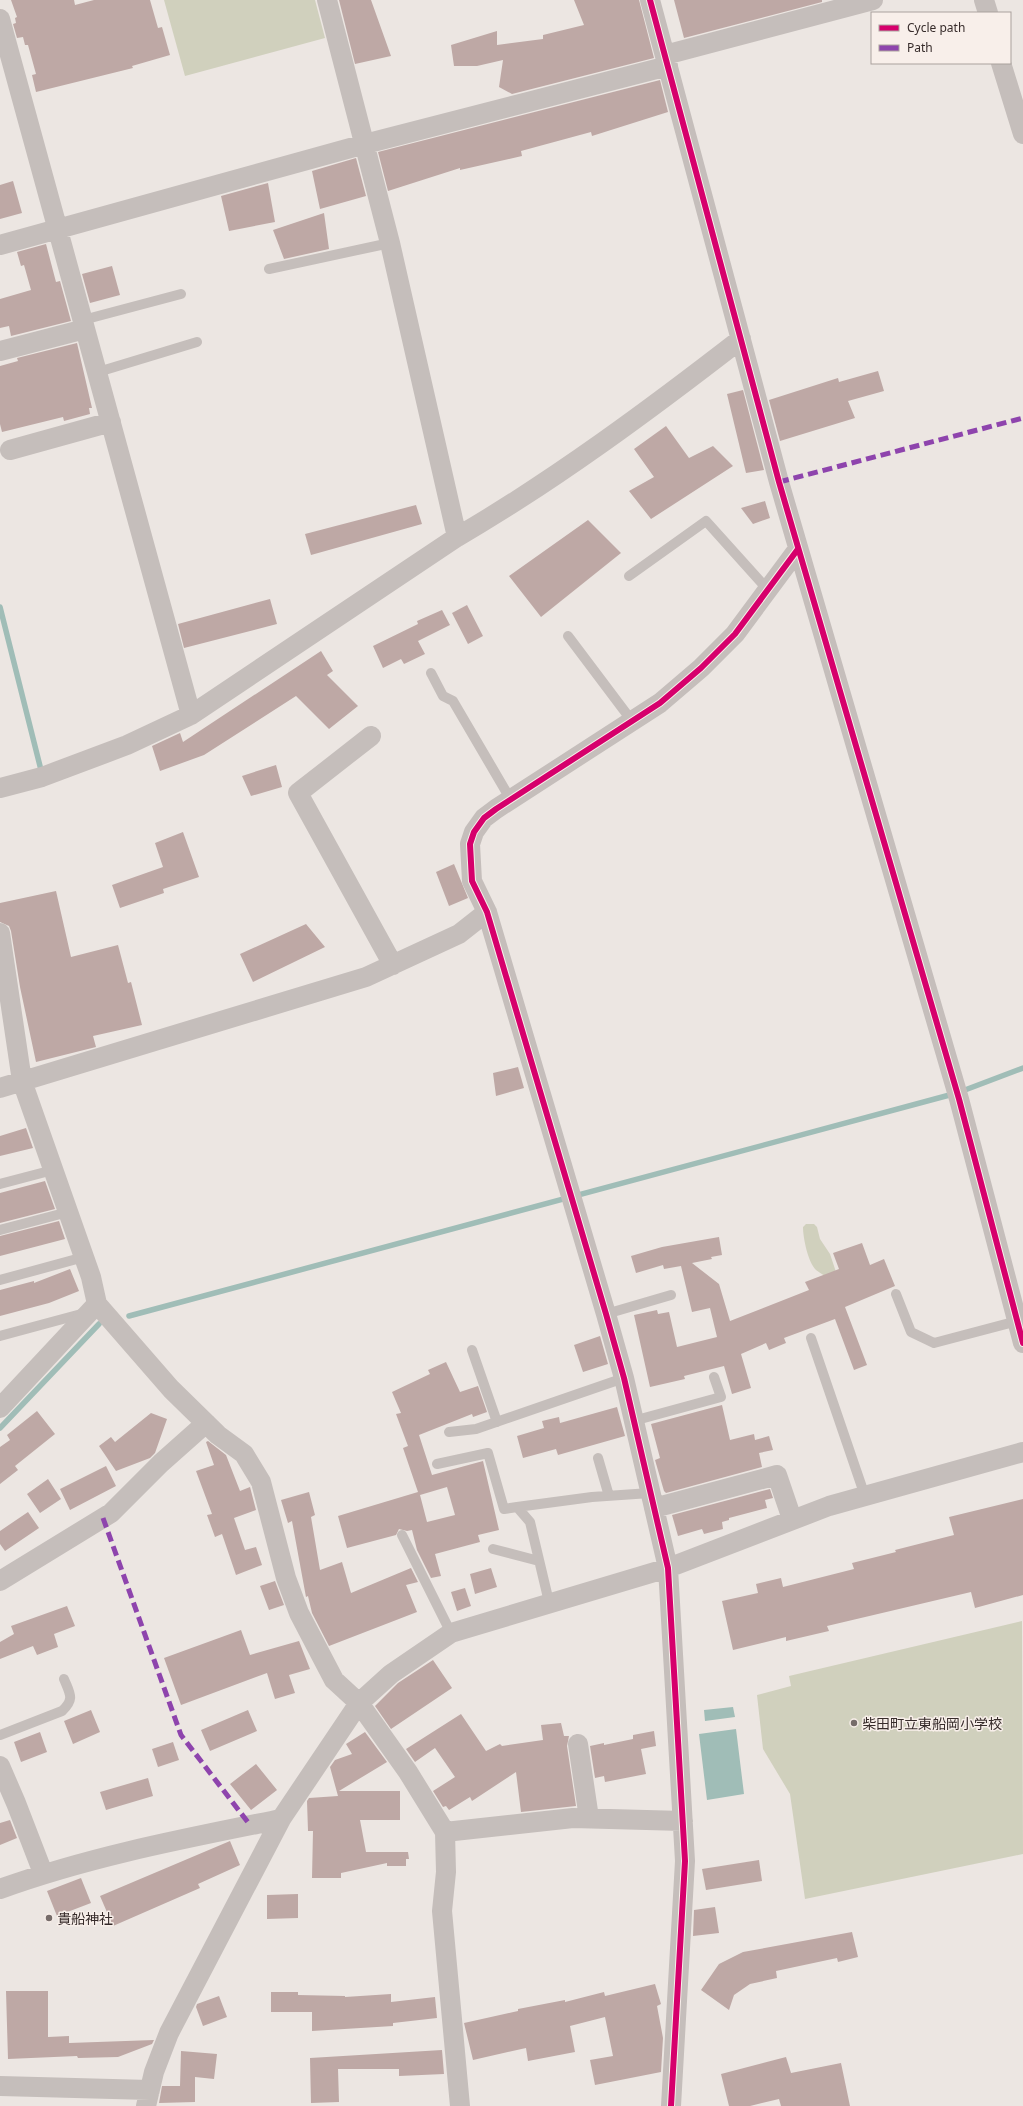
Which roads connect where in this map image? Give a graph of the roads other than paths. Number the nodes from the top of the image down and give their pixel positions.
1 (327, 0) edge
2 (650, 0) edge
3 (873, 0) edge
4 (984, 0) edge
5 (988, 12) edge
6 (0, 19) edge
7 (667, 60) junction
8 (1001, 64) edge
9 (7, 70) edge
10 (1023, 134) edge
11 (365, 144) junction
12 (58, 230) junction
13 (390, 243) junction
14 (0, 245) edge
15 (269, 269) dead end
16 (181, 294) dead end
17 (84, 324) junction
18 (741, 339) junction
19 (197, 342) dead end
20 (0, 351) edge
21 (98, 372) junction
22 (111, 422) junction
23 (10, 450) dead end
24 (457, 537) junction
25 (798, 549) junction
26 (629, 576) dead end
27 (768, 590) junction
28 (568, 636) dead end
29 (431, 673) dead end
30 (191, 715) junction
31 (632, 721) junction
32 (371, 736) dead end
33 (0, 788) edge
34 (511, 800) junction
35 (487, 912) junction
36 (0, 933) edge
37 (393, 965) junction
38 (22, 1081) junction
39 (0, 1088) edge
40 (53, 1170) junction
41 (0, 1184) edge
42 (68, 1212) junction
43 (0, 1230) edge
44 (84, 1257) junction
45 (0, 1280) edge
46 (896, 1294) dead end
47 (671, 1295) dead end
48 (94, 1308) junction
49 (606, 1314) junction
50 (1017, 1321) junction
51 (0, 1336) edge
52 (811, 1338) dead end
53 (1023, 1344) edge
54 (472, 1350) dead end
55 (714, 1377) dead end
56 (624, 1378) junction
57 (0, 1408) edge
58 (633, 1421) junction
59 (497, 1422) junction
60 (206, 1423) junction
61 (449, 1432) dead end
62 (1023, 1452) edge
63 (598, 1458) dead end
64 (437, 1464) dead end
65 (609, 1496) junction
66 (865, 1496) junction
67 (652, 1501) junction
68 (517, 1507) junction
69 (792, 1519) junction
70 (402, 1535) dead end
71 (493, 1549) dead end
72 (539, 1560) junction
73 (668, 1568) junction
74 (0, 1581) edge
75 (549, 1602) junction
76 (451, 1633) junction
77 (64, 1679) dead end
78 (359, 1703) junction
79 (0, 1735) edge
80 (578, 1744) dead end
81 (0, 1766) edge
82 (281, 1818) junction
83 (589, 1818) junction
84 (683, 1821) junction
85 (445, 1832) junction
86 (43, 1873) junction
87 (0, 1889) edge
88 (0, 2086) edge
89 (148, 2098) edge
90 (460, 2106) edge
91 (671, 2106) edge

1 - 11 street
2 - 7 street
3 - 7 street
4 - 5 street
6 - 9 street
7 - 11 street
7 - 18 street
8 - 10 street
9 - 12 street
11 - 12 street
11 - 13 street
12 - 14 street
12 - 17 street
13 - 15 lane
13 - 24 street
16 - 17 lane
17 - 20 street
17 - 21 street
18 - 24 street
18 - 25 street
19 - 21 lane
21 - 22 street
22 - 23 street
22 - 30 street
24 - 30 street
25 - 27 street
25 - 50 street
26 - 27 lane
27 - 31 street
28 - 31 lane
29 - 34 lane
30 - 33 street
31 - 34 street
32 - 37 street
34 - 35 street
35 - 37 street
35 - 49 street
36 - 38 street
37 - 38 street
38 - 39 street
38 - 40 street
40 - 41 lane
40 - 42 street
42 - 43 lane
42 - 44 street
44 - 45 lane
44 - 48 street
46 - 50 lane
47 - 49 lane
48 - 51 lane
48 - 57 street
48 - 60 street
49 - 56 street
50 - 53 street
52 - 66 lane
54 - 59 lane
55 - 58 lane
56 - 58 street
56 - 59 lane
58 - 67 street
59 - 61 lane
60 - 74 street
60 - 78 street
62 - 66 street
63 - 65 lane
64 - 68 lane
65 - 67 lane
65 - 68 lane
66 - 69 street
67 - 69 street
67 - 73 street
68 - 72 lane
69 - 73 street
70 - 76 lane
71 - 72 lane
72 - 75 lane
73 - 75 street
73 - 84 street
75 - 76 street
76 - 78 street
77 - 79 lane
78 - 82 street
78 - 85 street
80 - 83 street
81 - 86 street
82 - 86 street
82 - 89 street
83 - 84 street
83 - 85 street
84 - 91 street
85 - 90 street
86 - 87 street
88 - 89 street

